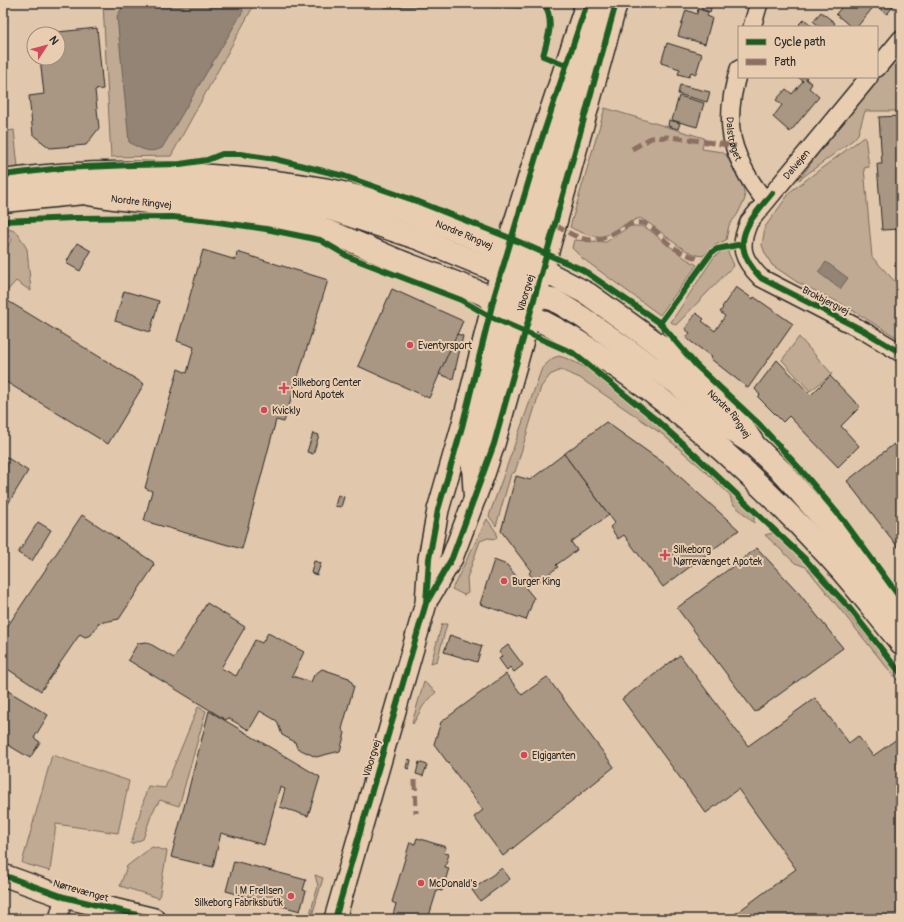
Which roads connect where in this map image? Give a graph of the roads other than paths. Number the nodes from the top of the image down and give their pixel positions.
1 (587, 3) edge
2 (601, 3) edge
3 (616, 3) edge
4 (759, 3) edge
5 (752, 26) edge
6 (901, 39) edge
7 (878, 67) edge
8 (738, 72) edge
9 (868, 78) edge
10 (3, 181) edge
11 (3, 201) edge
12 (766, 201) junction
13 (746, 260) joint
14 (518, 284) junction
15 (901, 353) edge
16 (475, 497) joint
17 (426, 603) junction
18 (901, 616) edge
19 (901, 643) edge
20 (3, 875) edge
21 (64, 897) junction
22 (58, 919) edge
23 (154, 919) edge
24 (335, 919) edge

1 - 14 main road, Viborgvej
2 - 14 main road
3 - 14 main road, Viborgvej
4 - 5 street
6 - 7 street
8 - 12 street, Dalstrøget
9 - 12 street, Dalvejen
10 - 14 main road, Nordre Ringvej
11 - 14 main road
12 - 13 street, Dalvejen
13 - 15 street, Brokbjergvej
14 - 16 main road
14 - 17 street, Viborgvej
14 - 18 main road, Nordre Ringvej
14 - 19 main road, Nordre Ringvej
16 - 17 street, Viborgvej
17 - 24 street, Viborgvej
20 - 21 street, Nørrevænget
21 - 22 street
21 - 23 street, Nørrevænget

